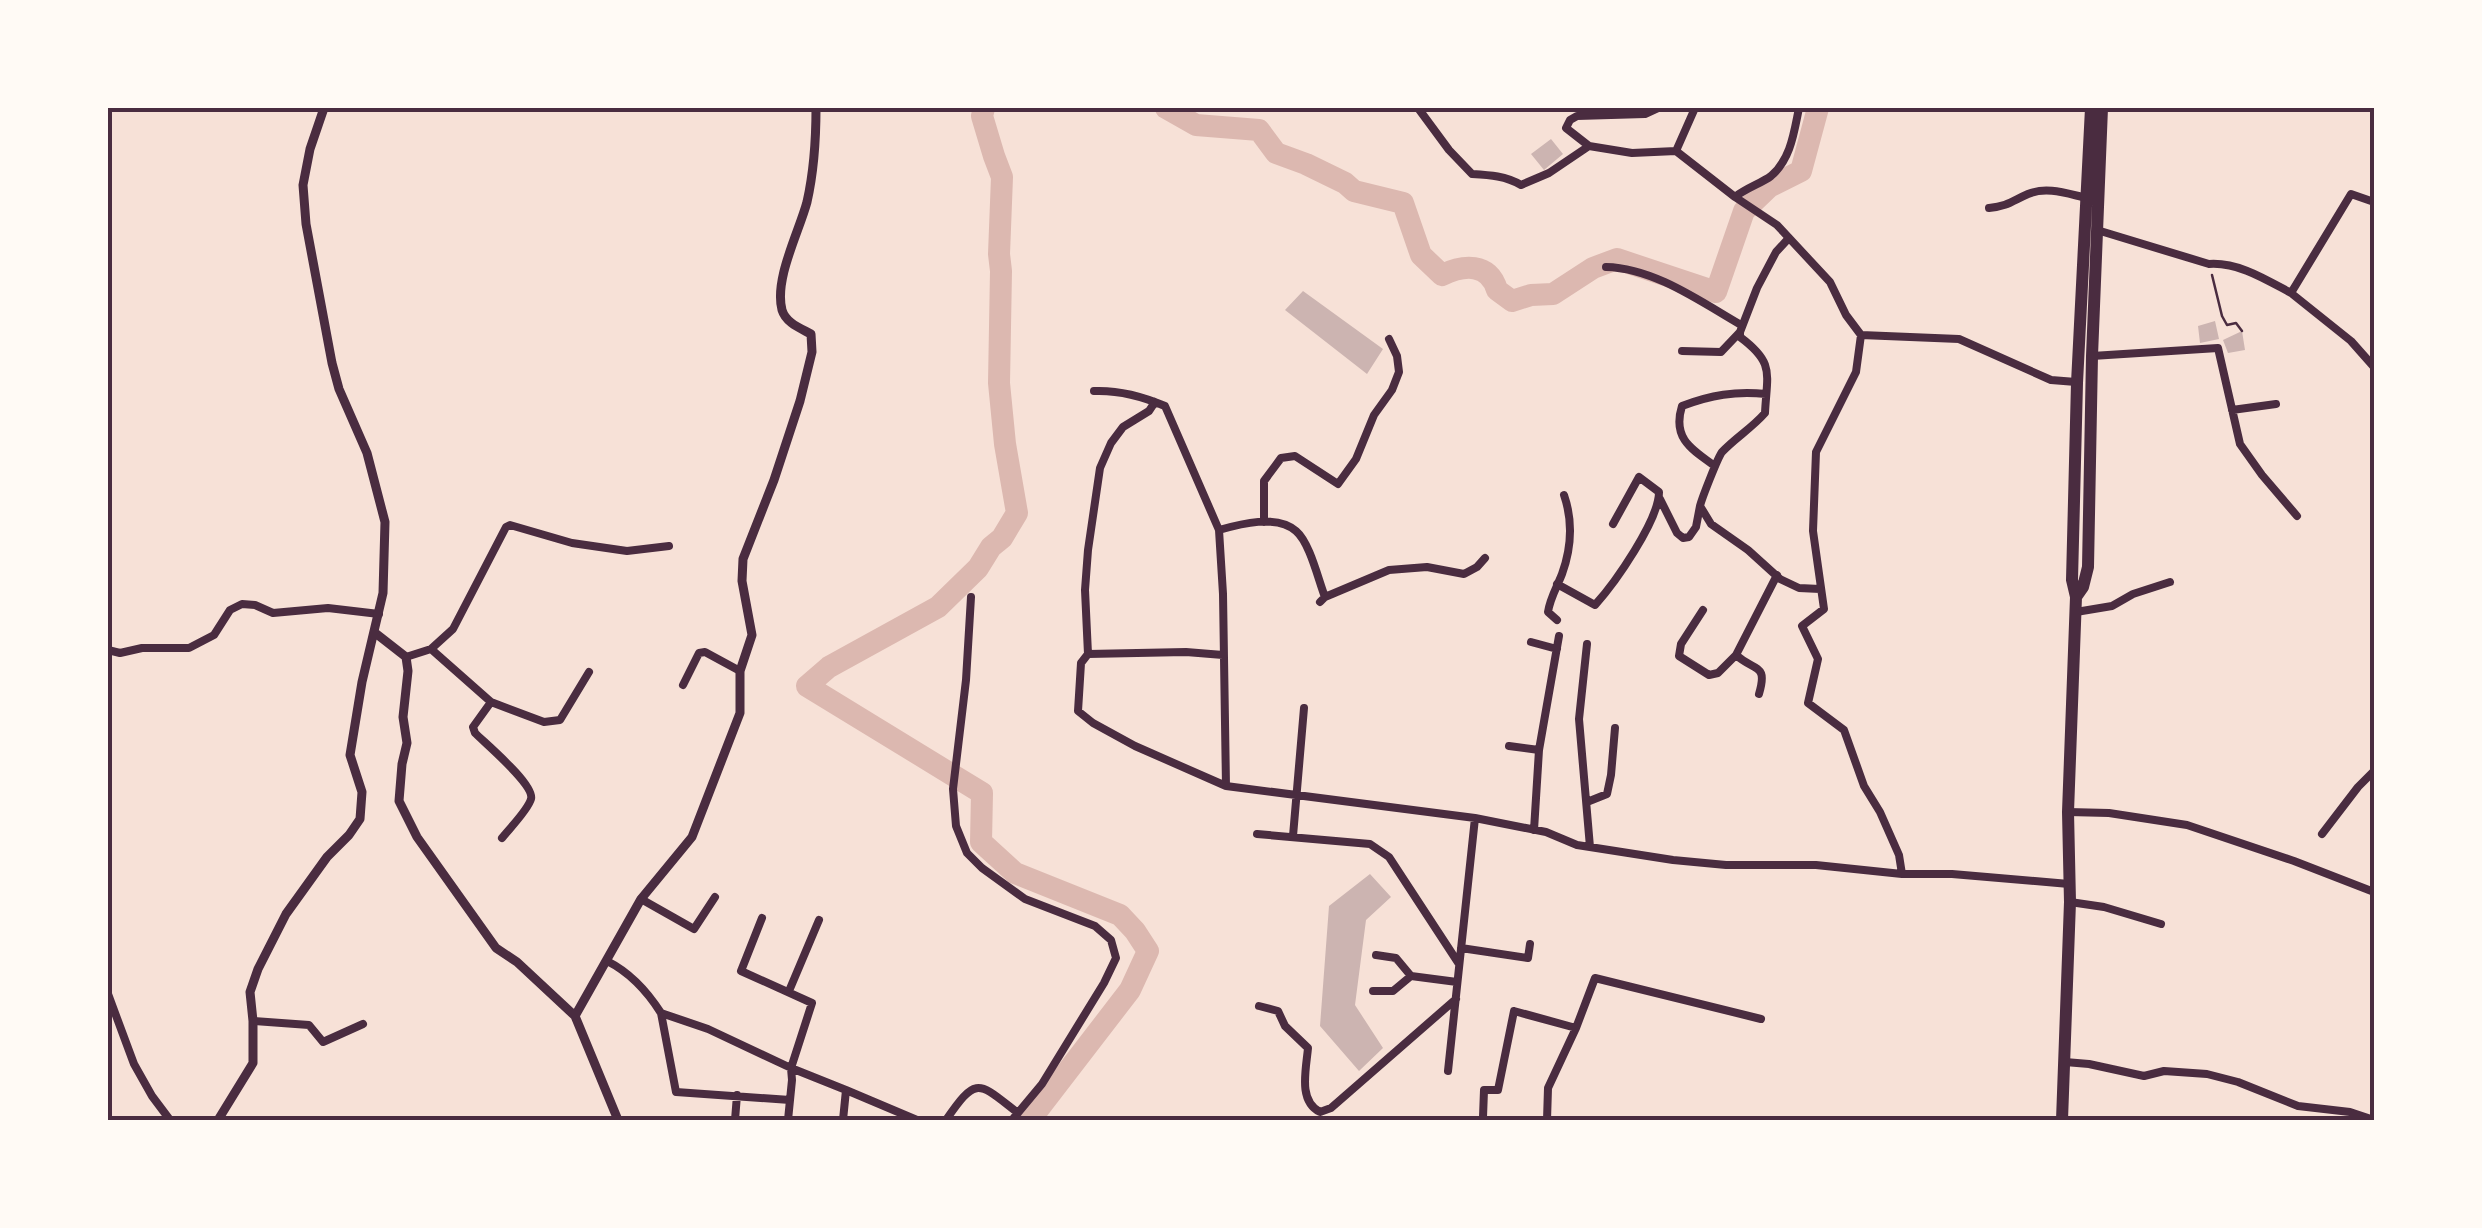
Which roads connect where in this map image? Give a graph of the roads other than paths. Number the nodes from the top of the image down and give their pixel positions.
1 (324, 108) edge
2 (816, 108) edge
3 (1418, 108) edge
4 (1658, 108) edge
5 (1695, 108) edge
6 (1799, 108) edge
7 (2091, 108) edge
8 (2102, 108) edge
9 (1589, 146) junction
10 (1676, 151) junction
11 (1735, 197) junction
12 (2087, 198) junction
13 (2374, 202) edge
14 (1989, 208) dead end
15 (2092, 229) junction
16 (1788, 238) junction
17 (1606, 267) dead end
18 (2291, 293) junction
19 (1741, 328) junction
20 (1861, 335) junction
21 (1389, 339) dead end
22 (1682, 351) dead end
23 (2092, 356) junction
24 (2374, 367) edge
25 (2085, 382) junction
26 (1094, 391) dead end
27 (1766, 394) junction
28 (1155, 402) junction
29 (2276, 404) dead end
30 (2232, 410) junction
31 (1716, 466) junction
32 (1564, 495) dead end
33 (1660, 499) junction
34 (1700, 506) junction
35 (2297, 516) dead end
36 (1264, 522) junction
37 (1612, 524) dead end
38 (1219, 530) junction
39 (669, 546) dead end
40 (1485, 558) dead end
41 (1777, 575) junction
42 (2170, 582) dead end
43 (1557, 584) junction
44 (1820, 589) junction
45 (972, 597) dead end
46 (2076, 604) junction
47 (1703, 610) dead end
48 (379, 614) junction
49 (1557, 620) dead end
50 (374, 632) junction
51 (1559, 636) dead end
52 (1531, 642) dead end
53 (1587, 644) dead end
54 (431, 649) junction
55 (1557, 649) junction
56 (108, 650) edge
57 (1088, 654) junction
58 (1224, 655) junction
59 (1736, 655) junction
60 (406, 656) junction
61 (740, 671) junction
62 (589, 672) dead end
63 (683, 684) dead end
64 (1759, 694) dead end
65 (491, 702) junction
66 (1304, 708) dead end
67 (1615, 728) dead end
68 (1509, 746) dead end
69 (1539, 750) junction
70 (2373, 774) edge
71 (1226, 786) junction
72 (1296, 794) junction
73 (1587, 802) junction
74 (2068, 812) junction
75 (1474, 818) junction
76 (1534, 830) junction
77 (1257, 834) dead end
78 (2322, 834) dead end
79 (1293, 836) junction
80 (502, 838) dead end
81 (1590, 847) junction
82 (1902, 874) junction
83 (2069, 884) junction
84 (2374, 892) edge
85 (715, 897) dead end
86 (641, 899) junction
87 (2070, 902) junction
88 (762, 918) dead end
89 (819, 920) dead end
90 (2161, 924) dead end
91 (1530, 944) dead end
92 (1461, 948) junction
93 (1376, 956) dead end
94 (607, 961) junction
95 (1459, 964) junction
96 (1410, 976) junction
97 (1457, 982) junction
98 (1374, 991) dead end
99 (788, 992) junction
100 (108, 994) edge
101 (1456, 998) junction
102 (1260, 1006) dead end
103 (660, 1014) junction
104 (575, 1016) junction
105 (1761, 1019) dead end
106 (254, 1021) junction
107 (362, 1024) dead end
108 (1576, 1028) junction
109 (2065, 1062) junction
110 (790, 1068) junction
111 (1448, 1071) dead end
112 (846, 1090) junction
113 (737, 1095) junction
114 (790, 1100) junction
115 (2298, 1106) junction
116 (1015, 1116) edge
117 (1321, 1116) edge
118 (1483, 1117) dead end
119 (170, 1120) edge
120 (218, 1120) edge
121 (618, 1120) edge
122 (735, 1120) edge
123 (788, 1120) edge
124 (843, 1120) edge
125 (918, 1120) edge
126 (946, 1120) edge
127 (1547, 1120) edge
128 (2062, 1120) edge
129 (2297, 1120) edge
130 (2374, 1120) edge

1 - 48 street
2 - 61 street
3 - 9 street
4 - 9 street
5 - 10 street
6 - 11 street
7 - 12 highway
8 - 15 highway
9 - 10 street
10 - 11 street
11 - 16 street
12 - 14 street
12 - 15 highway
13 - 18 street
15 - 18 street
15 - 23 highway
15 - 25 highway
16 - 19 street
16 - 20 street
17 - 19 street
18 - 24 street
19 - 22 street
19 - 27 street
20 - 25 street
20 - 44 street
21 - 36 street
23 - 25 highway
23 - 30 street
25 - 46 highway
26 - 28 street
27 - 31 street
27 - 31 street
28 - 38 street
28 - 57 street
29 - 30 street
30 - 35 street
31 - 34 street
32 - 43 street
33 - 34 street
33 - 37 street
33 - 43 street
34 - 41 street
36 - 38 street
36 - 40 street
38 - 58 street
39 - 54 street
41 - 44 street
41 - 59 street
42 - 46 street
43 - 49 street
44 - 82 street
45 - 116 street
46 - 74 highway
47 - 59 street
48 - 50 street
48 - 56 street
50 - 60 street
50 - 106 street
51 - 55 street
52 - 55 street
53 - 73 street
54 - 60 street
54 - 65 street
55 - 69 street
57 - 58 street
57 - 71 street
58 - 71 street
59 - 64 street
60 - 104 street
61 - 63 street
61 - 86 street
62 - 65 street
65 - 80 street
66 - 72 street
67 - 73 street
68 - 69 street
69 - 76 street
70 - 78 street
71 - 72 street
72 - 75 street
72 - 79 street
73 - 81 street
74 - 83 highway
74 - 84 street
75 - 76 street
75 - 92 street
76 - 81 street
77 - 79 street
79 - 95 street
81 - 82 street
82 - 83 street
83 - 87 highway
85 - 86 street
86 - 94 street
87 - 90 street
87 - 109 highway
88 - 99 street
89 - 99 street
91 - 92 street
92 - 95 street
93 - 96 street
94 - 103 street
94 - 104 street
95 - 97 street
96 - 97 street
96 - 98 street
97 - 101 street
99 - 110 street
100 - 119 street
101 - 111 street
101 - 117 street
102 - 117 street
103 - 110 street
103 - 113 street
104 - 121 street
105 - 108 street
106 - 107 street
106 - 120 street
108 - 118 street
108 - 127 street
109 - 115 street
109 - 128 highway
110 - 112 street
110 - 114 street
112 - 124 street
112 - 125 street
113 - 114 street
113 - 122 street
114 - 123 street
115 - 129 street
115 - 130 street
116 - 126 street

